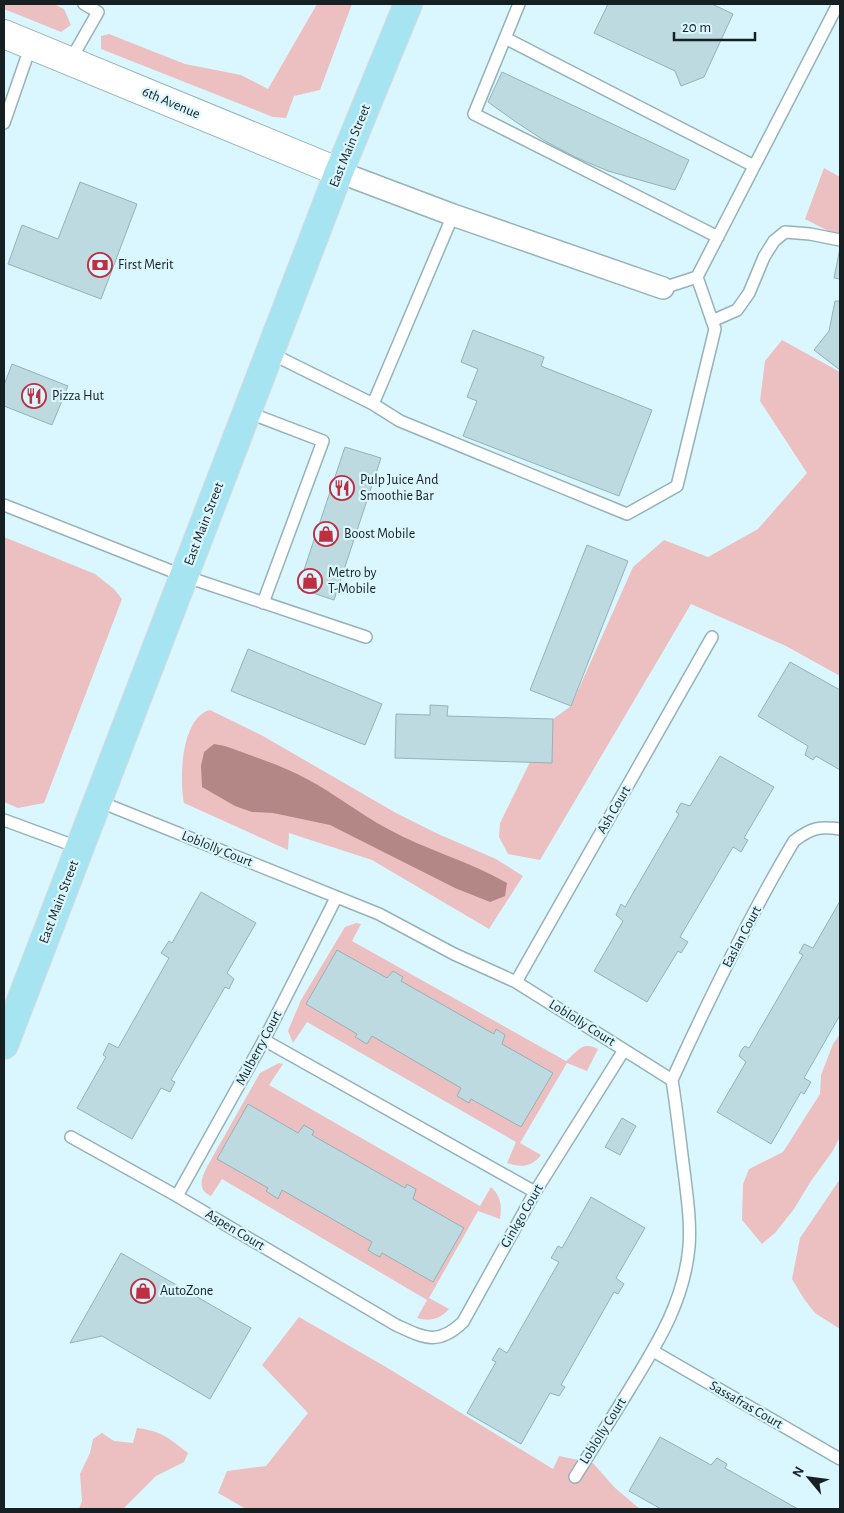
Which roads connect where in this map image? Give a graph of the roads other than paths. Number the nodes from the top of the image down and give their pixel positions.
1 (84, 4) edge
2 (408, 4) edge
3 (519, 4) edge
4 (834, 7) edge
5 (4, 34) edge
6 (505, 38) junction
7 (31, 45) junction
8 (70, 61) junction
9 (4, 123) edge
10 (754, 166) junction
11 (339, 172) junction
12 (452, 215) junction
13 (718, 237) junction
14 (840, 240) edge
15 (697, 277) junction
16 (663, 288) joint
17 (712, 321) junction
18 (270, 353) junction
19 (373, 404) junction
20 (247, 412) junction
21 (4, 505) edge
22 (184, 576) junction
23 (263, 603) junction
24 (366, 638) dead end
25 (712, 638) dead end
26 (98, 801) junction
27 (4, 820) edge
28 (840, 829) edge
29 (80, 848) junction
30 (336, 898) junction
31 (516, 982) junction
32 (264, 1040) junction
33 (4, 1045) edge
34 (624, 1050) junction
35 (672, 1080) junction
36 (71, 1137) dead end
37 (535, 1192) junction
38 (177, 1196) junction
39 (396, 1325) joint
40 (653, 1351) junction
41 (840, 1460) edge
42 (575, 1477) dead end

1 - 8 lane
2 - 11 main road, East Main Street
3 - 6 lane
4 - 10 lane
5 - 7 street, 6th Avenue
6 - 10 lane
6 - 13 lane
7 - 8 street, 6th Avenue
7 - 9 lane
8 - 11 street, 6th Avenue
10 - 13 lane
11 - 12 street
11 - 18 main road, East Main Street
12 - 16 street
12 - 19 lane
13 - 15 lane
14 - 17 lane
15 - 16 lane
15 - 17 lane
17 - 19 lane
18 - 19 lane
18 - 20 main road, East Main Street
20 - 22 main road, East Main Street
20 - 23 lane
21 - 22 lane
22 - 23 lane
22 - 26 main road, East Main Street
23 - 24 lane
25 - 31 lane, Ash Court
26 - 29 main road, East Main Street
26 - 30 lane, Loblolly Court
27 - 29 lane
28 - 35 lane, Easlan Court
29 - 33 main road, East Main Street
30 - 31 lane, Loblolly Court
30 - 32 lane, Mulberry Court
31 - 34 lane, Loblolly Court
32 - 37 lane
32 - 38 lane, Mulberry Court
34 - 35 lane, Loblolly Court
34 - 37 lane, Ginkgo Court
35 - 40 lane, Loblolly Court
36 - 38 lane, Aspen Court
37 - 39 lane, Ginkgo Court
38 - 39 lane, Aspen Court
40 - 41 lane, Sassafras Court
40 - 42 lane, Loblolly Court

